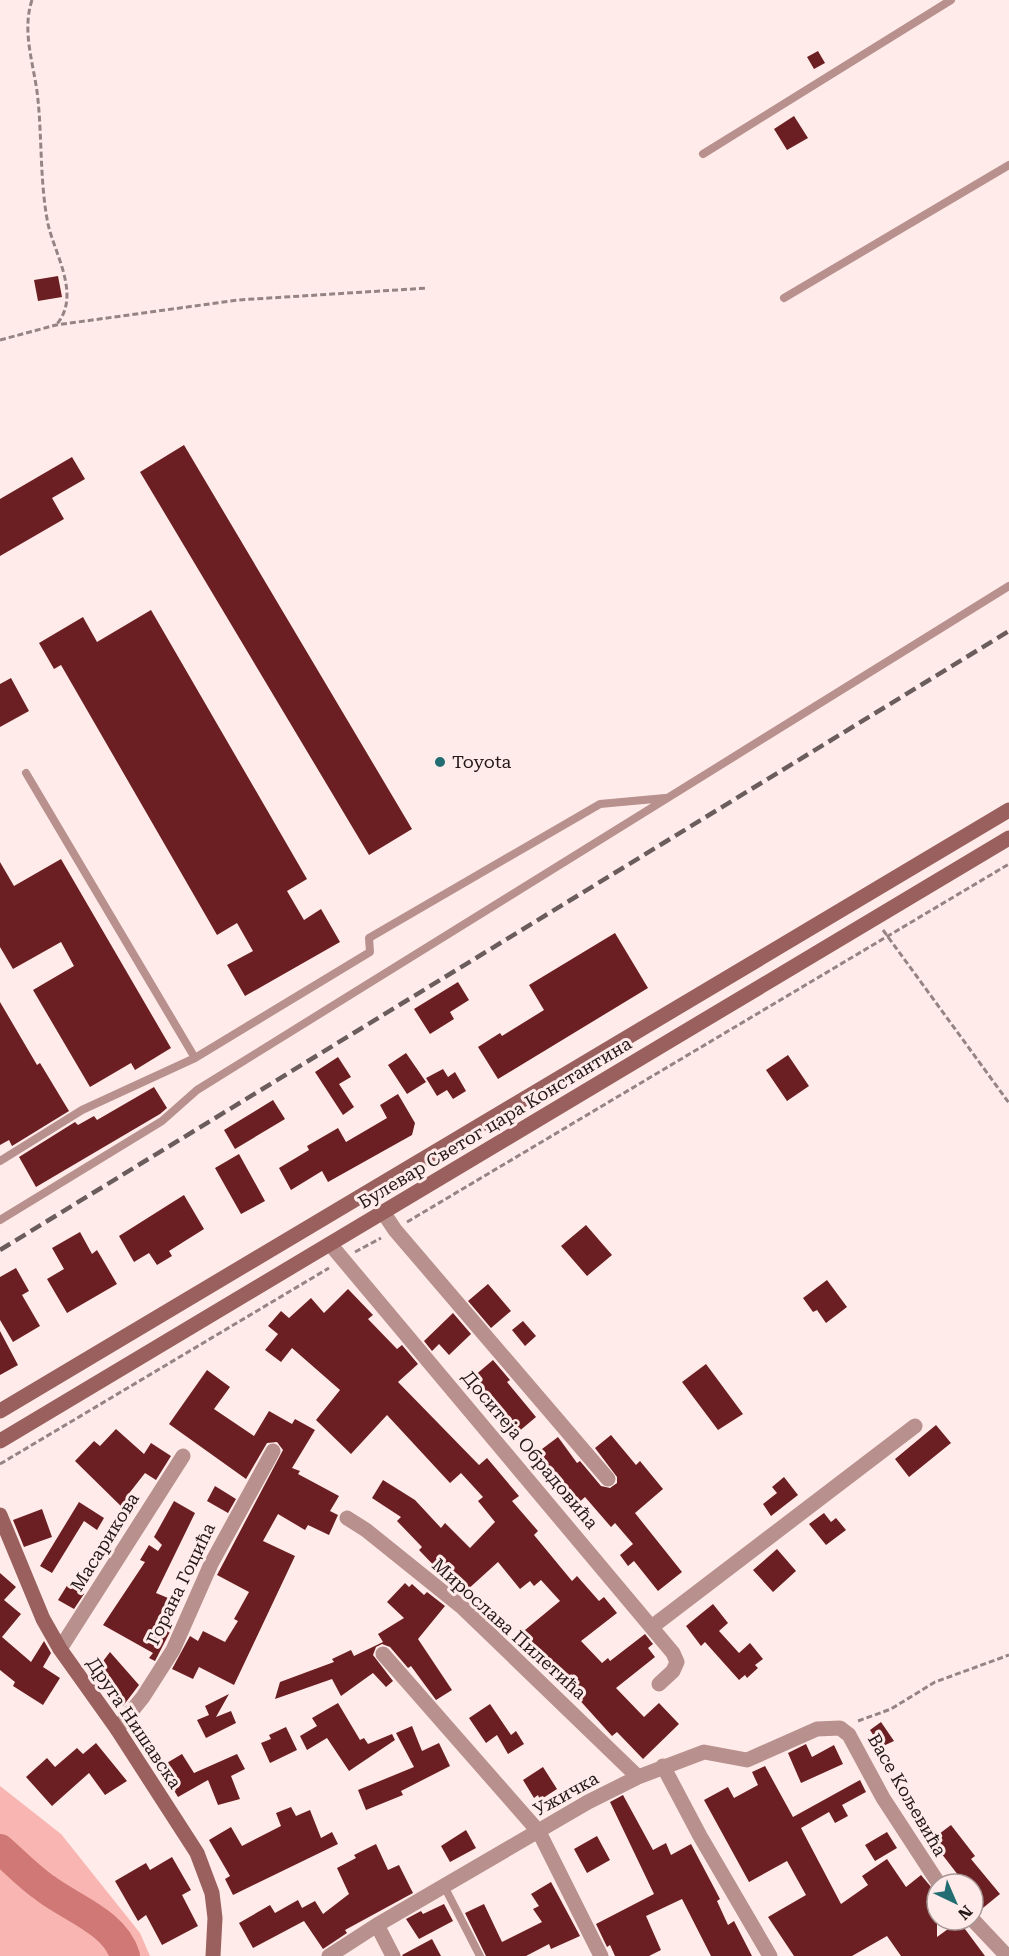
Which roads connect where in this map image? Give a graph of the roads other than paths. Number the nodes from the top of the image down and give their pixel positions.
1 (951, 0) edge
2 (703, 154) dead end
3 (1009, 165) edge
4 (784, 298) dead end
5 (1009, 586) edge
6 (26, 773) dead end
7 (668, 798) junction
8 (1009, 810) edge
9 (1009, 837) edge
10 (195, 1058) junction
11 (0, 1161) edge
12 (383, 1212) junction
13 (0, 1220) edge
14 (330, 1244) junction
15 (0, 1411) edge
16 (915, 1426) dead end
17 (0, 1441) edge
18 (273, 1451) dead end
19 (183, 1456) dead end
20 (608, 1479) dead end
21 (347, 1518) dead end
22 (2, 1525) edge
23 (653, 1626) junction
24 (60, 1649) junction
25 (382, 1654) dead end
26 (659, 1684) dead end
27 (840, 1728) joint
28 (117, 1729) junction
29 (663, 1766) junction
30 (638, 1777) junction
31 (539, 1832) junction
32 (931, 1872) edge
33 (444, 1886) junction
34 (377, 1925) junction
35 (984, 1932) edge
36 (213, 1956) edge
37 (329, 1956) edge
38 (393, 1956) edge
39 (480, 1956) edge
40 (601, 1956) edge
41 (770, 1956) edge
42 (1007, 1956) edge

1 - 2 lane
3 - 4 lane
5 - 7 lane
6 - 10 lane
7 - 10 lane
7 - 13 lane
8 - 15 main road, Булевар Светог цара Константина
9 - 12 main road, Булевар Светог цара Константина
10 - 11 lane
12 - 14 main road, Булевар Светог цара Константина
12 - 20 street
14 - 17 main road, Булевар Светог цара Константина
14 - 23 street, Доситеја Обрадовића
16 - 23 street
18 - 28 street, Горана Гоцића
19 - 24 street, Масарикова
21 - 30 street, Мирослава Пилетића
22 - 24 main road, Друга Нишавска
23 - 26 street, Доситеја Обрадовића
24 - 28 main road, Друга Нишавска
25 - 31 street
27 - 29 street, Ужичка
27 - 32 street, Васе Кољевића
28 - 36 main road, Друга Нишавска
29 - 30 street, Ужичка
29 - 41 street
30 - 31 street, Ужичка
31 - 33 street, Ужичка
31 - 40 street
33 - 34 street, Ужичка
33 - 39 lane
34 - 37 street, Ужичка
34 - 38 street
35 - 42 street

